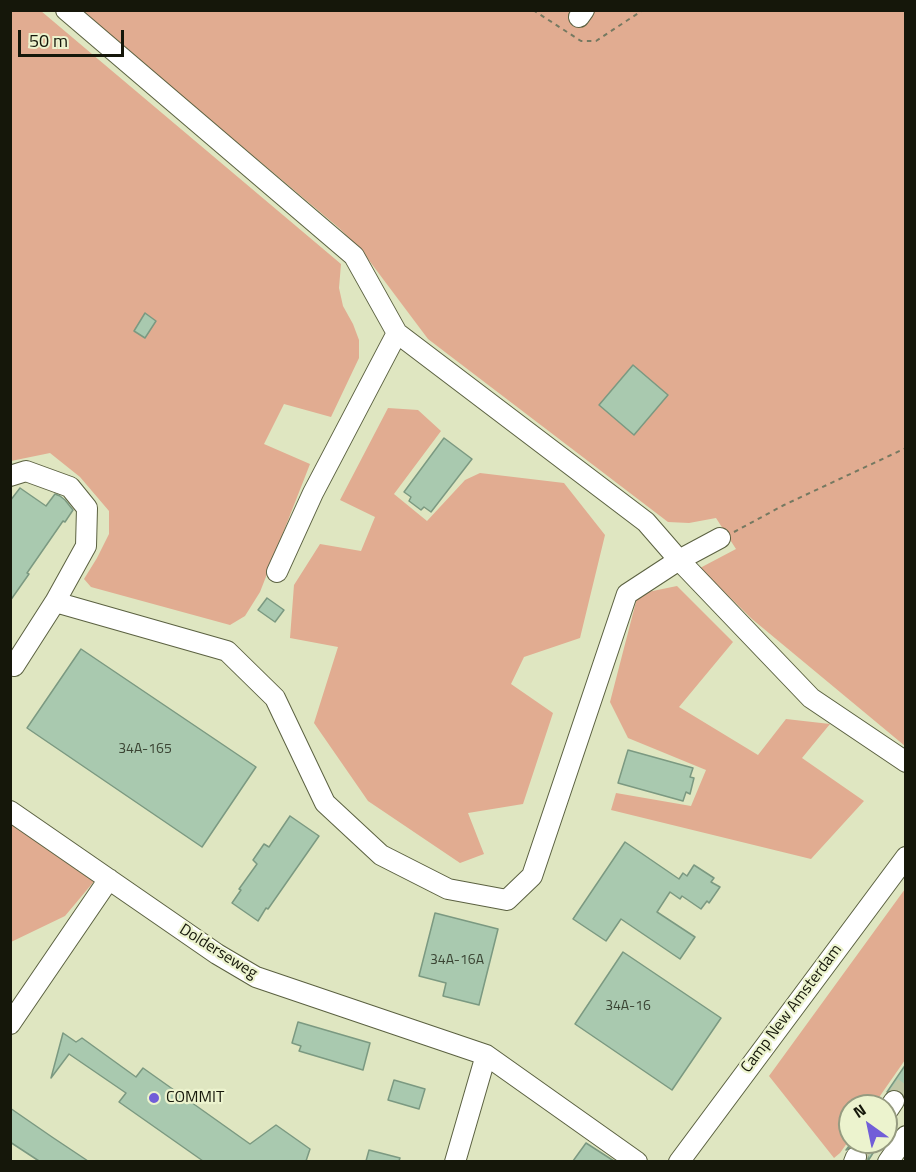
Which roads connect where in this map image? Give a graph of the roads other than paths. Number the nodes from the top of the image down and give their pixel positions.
1 (66, 10) edge
2 (397, 333) junction
3 (10, 476) edge
4 (720, 538) road end
5 (679, 560) junction
6 (278, 572) dead end
7 (54, 602) junction
8 (12, 667) edge
9 (906, 762) edge
10 (10, 811) edge
11 (906, 857) edge
12 (109, 879) junction
13 (10, 1024) edge
14 (486, 1055) junction
15 (906, 1136) edge
16 (455, 1161) edge
17 (637, 1161) edge
18 (679, 1161) edge
19 (888, 1161) edge

1 - 2 lane
2 - 5 lane
2 - 6 lane
3 - 7 lane
4 - 5 lane
5 - 7 lane
5 - 9 lane
7 - 8 lane
10 - 12 lane, Dolderseweg
11 - 18 lane, Camp New Amsterdam
12 - 13 lane
12 - 14 lane, Dolderseweg
14 - 16 lane
14 - 17 lane, Dolderseweg
15 - 19 lane

